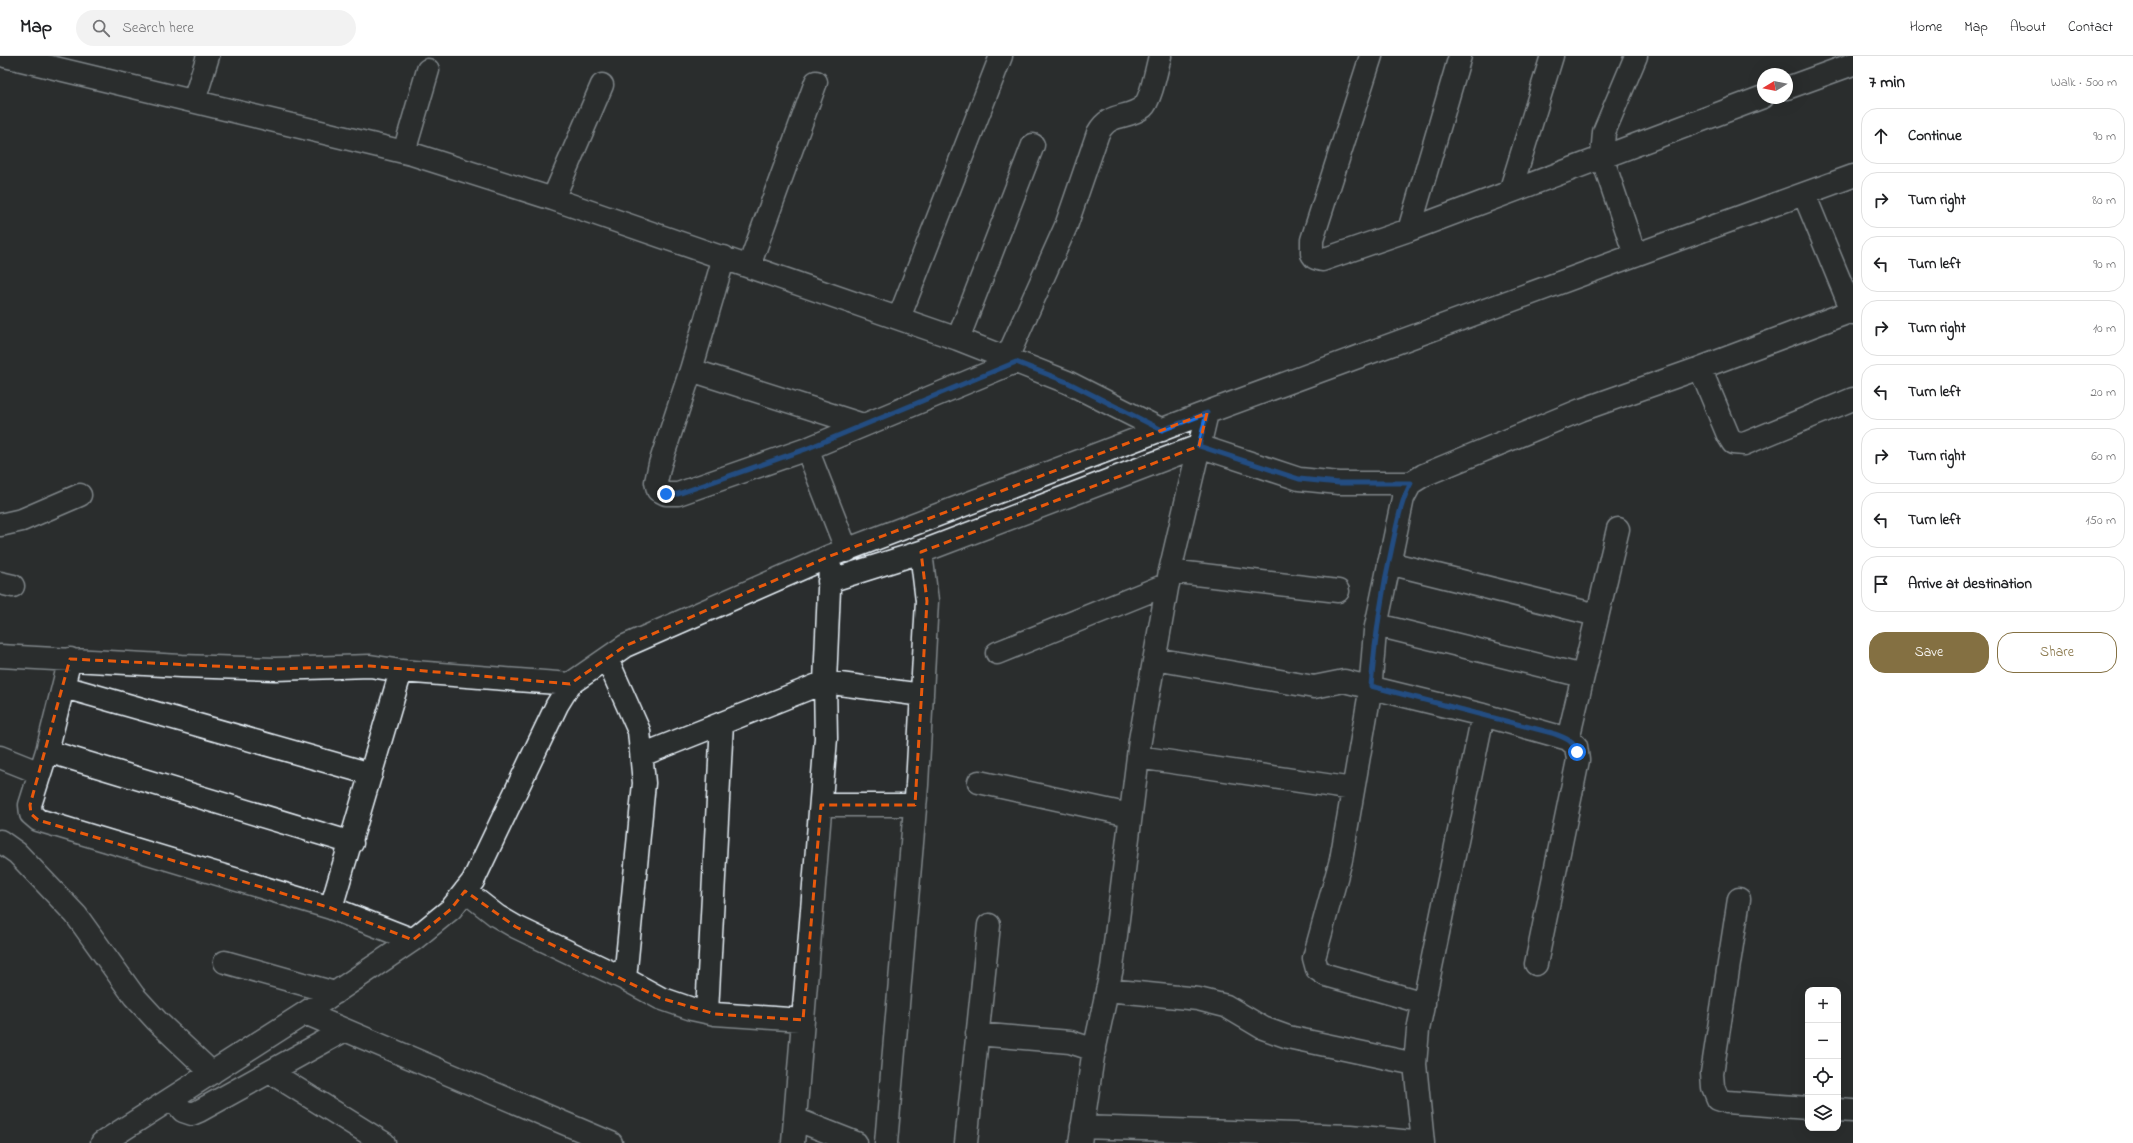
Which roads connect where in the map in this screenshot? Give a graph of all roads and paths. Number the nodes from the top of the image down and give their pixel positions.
1 (5, 56) edge
2 (208, 56) edge
3 (1001, 56) edge
4 (1160, 56) edge
5 (1371, 56) edge
6 (1460, 56) edge
7 (1552, 56) edge
8 (1636, 56) edge
9 (1853, 64) edge
10 (428, 70) dead end
11 (816, 82) dead end
12 (602, 85) dead end
13 (1793, 86) edge
14 (1757, 99) edge
15 (194, 101) junction
16 (1033, 146) dead end
17 (404, 152) junction
18 (1602, 157) junction
19 (1853, 176) edge
20 (1510, 192) junction
21 (1804, 194) junction
22 (553, 199) junction
23 (1409, 230) junction
24 (1635, 255) junction
25 (724, 257) junction
26 (748, 266) junction
27 (1853, 312) edge
28 (899, 318) junction
29 (958, 339) junction
30 (1011, 360) junction
31 (1700, 368) junction
32 (691, 370) junction
33 (1853, 400) edge
34 (1207, 413) junction
35 (862, 425) junction
36 (1162, 430) junction
37 (1199, 446) junction
38 (806, 449) junction
39 (1411, 483) junction
40 (80, 495) dead end
41 (0, 525) edge
42 (1618, 528) dead end
43 (921, 552) junction
44 (838, 553) junction
45 (1389, 562) junction
46 (1169, 578) junction
47 (829, 581) junction
48 (1338, 591) dead end
49 (1597, 615) junction
50 (1377, 624) junction
51 (998, 653) dead end
52 (0, 656) edge
53 (70, 659) junction
54 (607, 659) junction
55 (1155, 659) junction
56 (401, 671) junction
57 (1583, 676) junction
58 (825, 682) junction
59 (570, 684) junction
60 (1371, 686) junction
61 (64, 687) junction
62 (922, 695) junction
63 (1483, 714) junction
64 (722, 723) junction
65 (1568, 739) junction
66 (47, 751) junction
67 (642, 755) junction
68 (0, 757) edge
69 (1138, 757) junction
70 (40, 773) junction
71 (371, 774) junction
72 (979, 782) dead end
73 (1353, 789) junction
74 (820, 805) junction
75 (915, 805) junction
76 (1130, 815) junction
77 (0, 842) edge
78 (352, 843) junction
79 (466, 891) junction
80 (1739, 899) dead end
81 (331, 908) junction
82 (989, 925) dead end
83 (414, 940) junction
84 (225, 962) dead end
85 (1536, 964) dead end
86 (625, 979) junction
87 (1107, 990) junction
88 (335, 993) junction
89 (1424, 1003) junction
90 (707, 1012) junction
91 (305, 1013) junction
92 (803, 1020) junction
93 (345, 1030) junction
94 (977, 1034) junction
95 (1095, 1050) junction
96 (1415, 1064) junction
97 (270, 1072) junction
98 (212, 1073) junction
99 (172, 1098) junction
100 (1805, 1108) edge
101 (1841, 1110) edge
102 (1853, 1111) edge
103 (795, 1119) junction
104 (1081, 1135) edge
105 (1350, 1139) edge
106 (375, 1141) edge
107 (102, 1143) edge
108 (611, 1143) edge
109 (793, 1143) edge
110 (856, 1143) edge
111 (886, 1143) edge
112 (966, 1143) edge
113 (1423, 1143) edge

1 - 15 street
2 - 15 street
3 - 28 street
4 - 30 street
5 - 23 street
6 - 23 street
7 - 20 street
8 - 18 street
9 - 13 street
10 - 17 street
11 - 26 street
12 - 22 street
14 - 18 street
15 - 17 street
16 - 29 street
17 - 22 street
18 - 20 street
18 - 24 street
19 - 21 street
20 - 23 street
21 - 24 street
21 - 27 street
22 - 25 street
24 - 34 street
25 - 26 street
25 - 32 street
26 - 28 street
27 - 31 street
28 - 29 street
29 - 30 street
30 - 35 street
30 - 36 street
31 - 33 street
31 - 39 street
32 - 35 street
32 - 38 street
34 - 36 street
34 - 37 street
35 - 38 street
36 - 44 street
37 - 39 street
37 - 43 street
37 - 46 street
38 - 44 street
39 - 45 street
40 - 41 street
42 - 49 street
43 - 47 street
43 - 62 street
44 - 47 street
44 - 54 street
45 - 49 street
45 - 50 street
46 - 48 street
46 - 51 street
46 - 55 street
47 - 58 street
49 - 57 street
50 - 57 street
50 - 60 street
52 - 53 street
53 - 56 street
53 - 61 street
54 - 59 street
54 - 67 street
55 - 60 street
55 - 69 street
56 - 59 street
56 - 71 street
57 - 65 street
58 - 62 street
58 - 64 street
58 - 74 street
59 - 79 street
60 - 63 street
60 - 73 street
61 - 66 street
61 - 71 street
62 - 75 street
63 - 65 street
63 - 89 street
64 - 67 street
64 - 90 street
65 - 85 street
66 - 70 street
66 - 78 street
67 - 86 street
68 - 70 street
69 - 73 street
69 - 76 street
70 - 81 street
71 - 78 street
72 - 76 street
73 - 89 street
74 - 75 street
74 - 92 street
75 - 111 street
76 - 87 street
77 - 98 street
78 - 81 street
79 - 83 street
79 - 86 street
80 - 100 street
81 - 83 street
82 - 94 street
83 - 88 street
84 - 88 street
86 - 90 street
87 - 95 street
87 - 96 street
88 - 91 street
89 - 96 street
90 - 92 street
91 - 93 street
91 - 98 street
92 - 103 street
93 - 97 street
93 - 108 street
94 - 95 street
94 - 112 street
95 - 104 street
96 - 113 street
97 - 99 street
97 - 106 street
98 - 99 street
99 - 107 street
101 - 102 street
103 - 109 street
103 - 110 street
104 - 105 street
105 - 113 street

